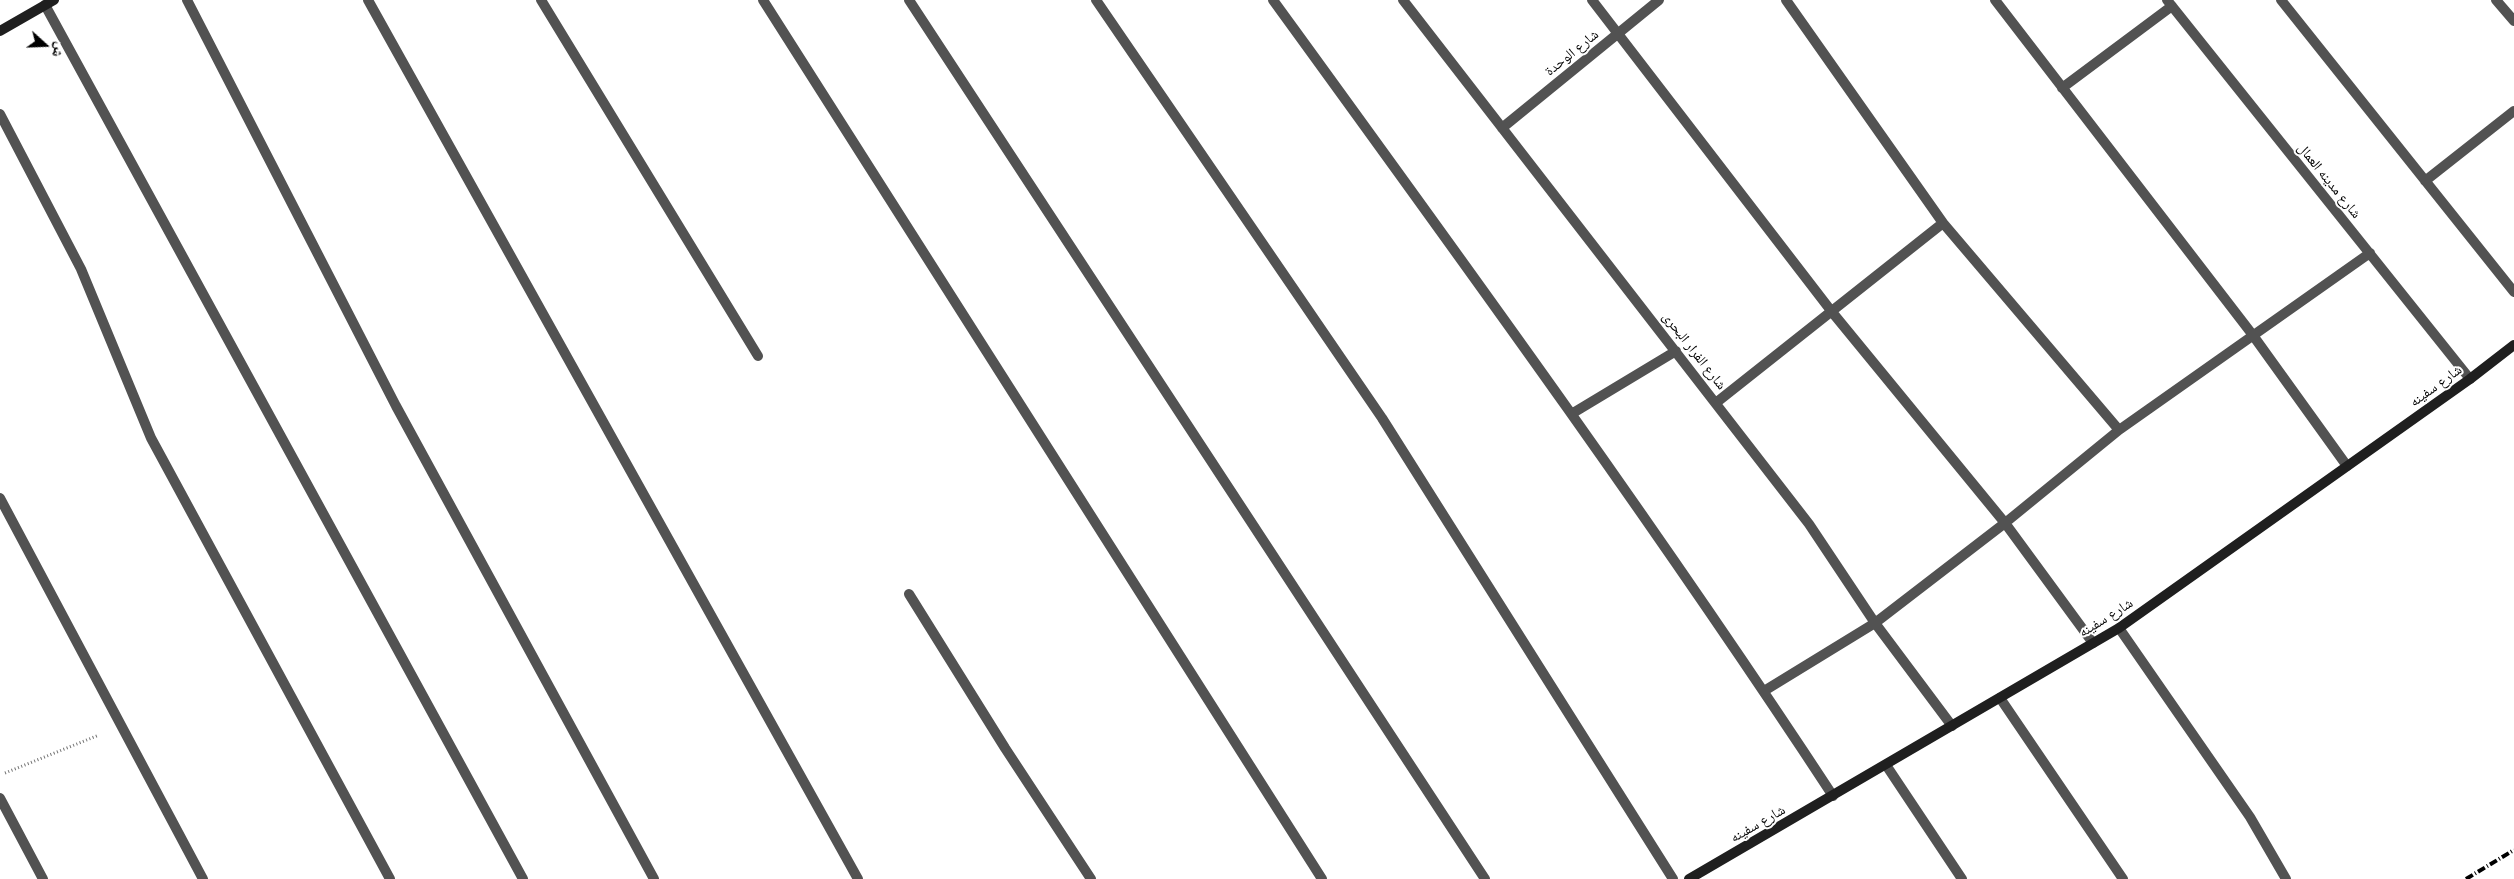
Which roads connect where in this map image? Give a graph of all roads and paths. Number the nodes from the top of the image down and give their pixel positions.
1 (187, 0) edge
2 (368, 0) edge
3 (541, 0) edge
4 (763, 0) edge
5 (909, 0) edge
6 (1096, 0) edge
7 (1273, 0) edge
8 (1404, 0) edge
9 (1592, 0) edge
10 (1660, 0) edge
11 (1786, 0) edge
12 (1995, 0) edge
13 (2281, 0) edge
14 (2496, 0) edge
15 (49, 2) edge
16 (2170, 3) edge
17 (2514, 21) edge
18 (0, 31) edge
19 (1616, 34) junction
20 (2062, 88) junction
21 (2514, 111) edge
22 (0, 114) edge
23 (1502, 128) junction
24 (2426, 182) junction
25 (1942, 224) junction
26 (2370, 254) junction
27 (2514, 292) edge
28 (1832, 312) junction
29 (2252, 334) junction
30 (2514, 345) edge
31 (1676, 351) junction
32 (758, 356) dead end
33 (2470, 379) junction
34 (1717, 402) junction
35 (1573, 413) junction
36 (2119, 430) junction
37 (2347, 466) junction
38 (0, 498) edge
39 (2005, 523) junction
40 (909, 594) dead end
41 (1875, 623) junction
42 (2119, 628) junction
43 (2093, 643) junction
44 (1764, 691) junction
45 (2000, 698) junction
46 (120, 726) junction
47 (1952, 726) junction
48 (1886, 765) junction
49 (0, 775) edge
50 (1833, 796) junction
51 (0, 798) edge
52 (43, 879) edge
53 (203, 879) edge
54 (390, 879) edge
55 (523, 879) edge
56 (654, 879) edge
57 (858, 879) edge
58 (1091, 879) edge
59 (1322, 879) edge
60 (1485, 879) edge
61 (1673, 879) edge
62 (1689, 879) edge
63 (1962, 879) edge
64 (2123, 879) edge
65 (2286, 879) edge

1 - 56 street
2 - 57 street
3 - 32 street
4 - 59 street
5 - 60 street
6 - 61 street
7 - 35 street
8 - 23 street, شارع الفرار البحرى
9 - 19 street
10 - 19 street, شارع الوحدة
11 - 25 street
12 - 20 street
13 - 24 street
14 - 17 street
15 - 18 street
15 - 55 street
16 - 20 street
16 - 26 street, شارع مدينه العمال
19 - 23 street, شارع الوحدة
19 - 28 street
20 - 29 street
21 - 24 street
22 - 54 street
23 - 31 street, شارع الفرار البحرى
24 - 27 street
25 - 28 street
25 - 36 street
26 - 29 street
26 - 33 street, شارع مدينه العمال
28 - 34 street
28 - 39 street
29 - 36 street
29 - 37 street
30 - 33 street, شارع سفينه
31 - 34 street, شارع الفرار البحرى
31 - 35 street
33 - 37 street, شارع سفينه
34 - 41 street, شارع الفرار البحرى
35 - 44 street
36 - 39 street
37 - 42 street, شارع سفينه
38 - 46 street
39 - 41 street
39 - 43 street
40 - 58 street
41 - 44 street
41 - 47 street, شارع الفرار البحرى
42 - 43 street, شارع سفينه
42 - 65 street
43 - 45 street, شارع سفينه
44 - 50 street
45 - 47 street, شارع سفينه
45 - 64 street
46 - 49 path
46 - 53 street
47 - 48 street, شارع سفينه
48 - 50 street, شارع سفينه
48 - 63 street
50 - 62 street, شارع سفينه
51 - 52 street

